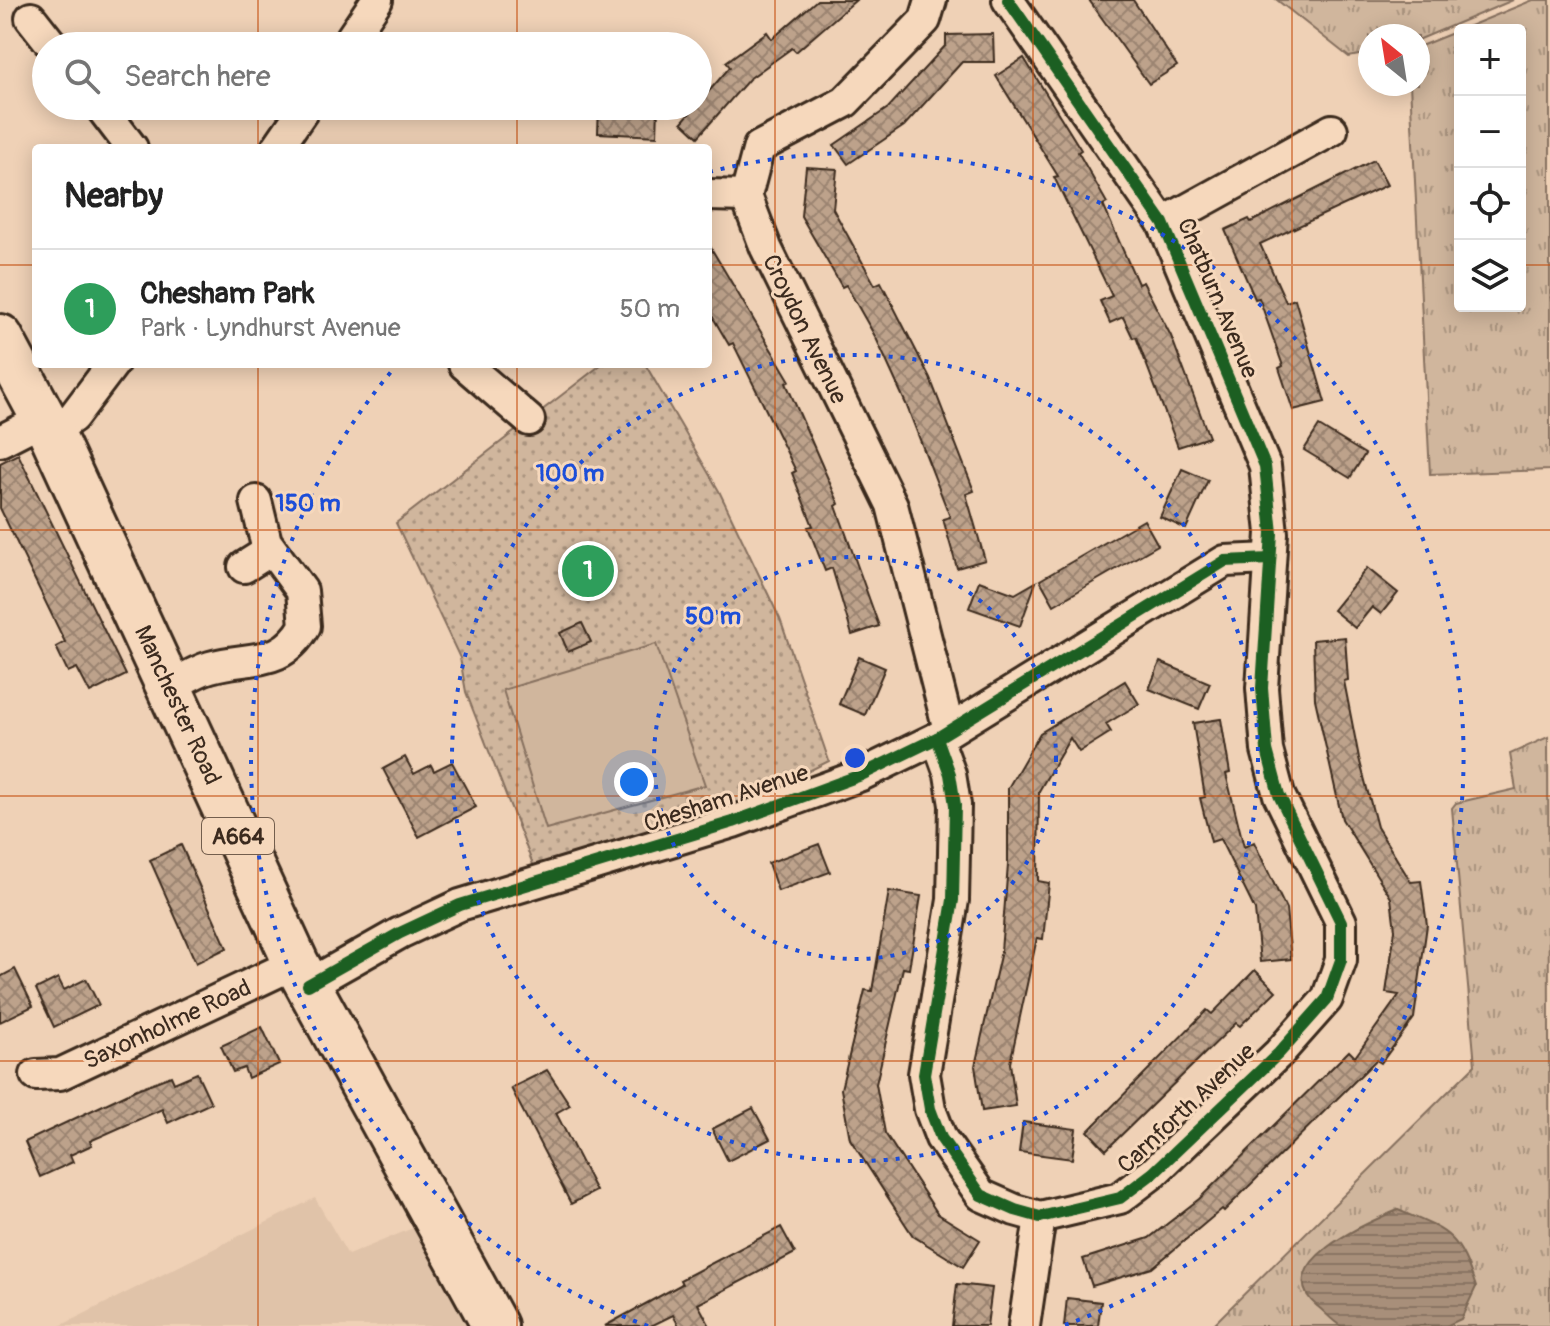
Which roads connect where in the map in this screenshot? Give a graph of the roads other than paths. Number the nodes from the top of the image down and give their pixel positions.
1 (377, 0) edge
2 (931, 0) edge
3 (1008, 0) edge
4 (31, 18) dead end
5 (42, 32) edge
6 (355, 32) edge
7 (111, 120) edge
8 (296, 120) edge
9 (1332, 130) dead end
10 (129, 144) edge
11 (280, 144) edge
12 (712, 195) edge
13 (746, 196) junction
14 (1163, 223) junction
15 (0, 337) edge
16 (110, 368) edge
17 (469, 368) edge
18 (529, 420) dead end
19 (47, 425) junction
20 (0, 441) edge
21 (256, 501) dead end
22 (271, 550) junction
23 (1270, 559) junction
24 (244, 567) dead end
25 (169, 687) junction
26 (943, 734) junction
27 (302, 974) junction
28 (36, 1075) dead end
29 (1040, 1217) junction
30 (495, 1326) edge
31 (1024, 1326) edge

1 - 6 street
2 - 13 street
3 - 14 street, Chatburn Avenue
4 - 5 street
7 - 10 street
8 - 11 street
9 - 14 street
12 - 13 street
13 - 26 street, Croydon Avenue
14 - 23 street, Chatburn Avenue
15 - 19 main road, Manchester Road / A664
16 - 19 street
17 - 18 street
19 - 20 street
19 - 25 main road, Manchester Road / A664
21 - 22 street
22 - 24 street
22 - 25 street
23 - 26 street, Chesham Avenue
23 - 29 street, Carnforth Avenue
25 - 27 main road, Manchester Road / A664
26 - 27 street, Chesham Avenue
26 - 29 street
27 - 28 street, Saxonholme Road
27 - 30 main road, Manchester Road / A664
29 - 31 street

